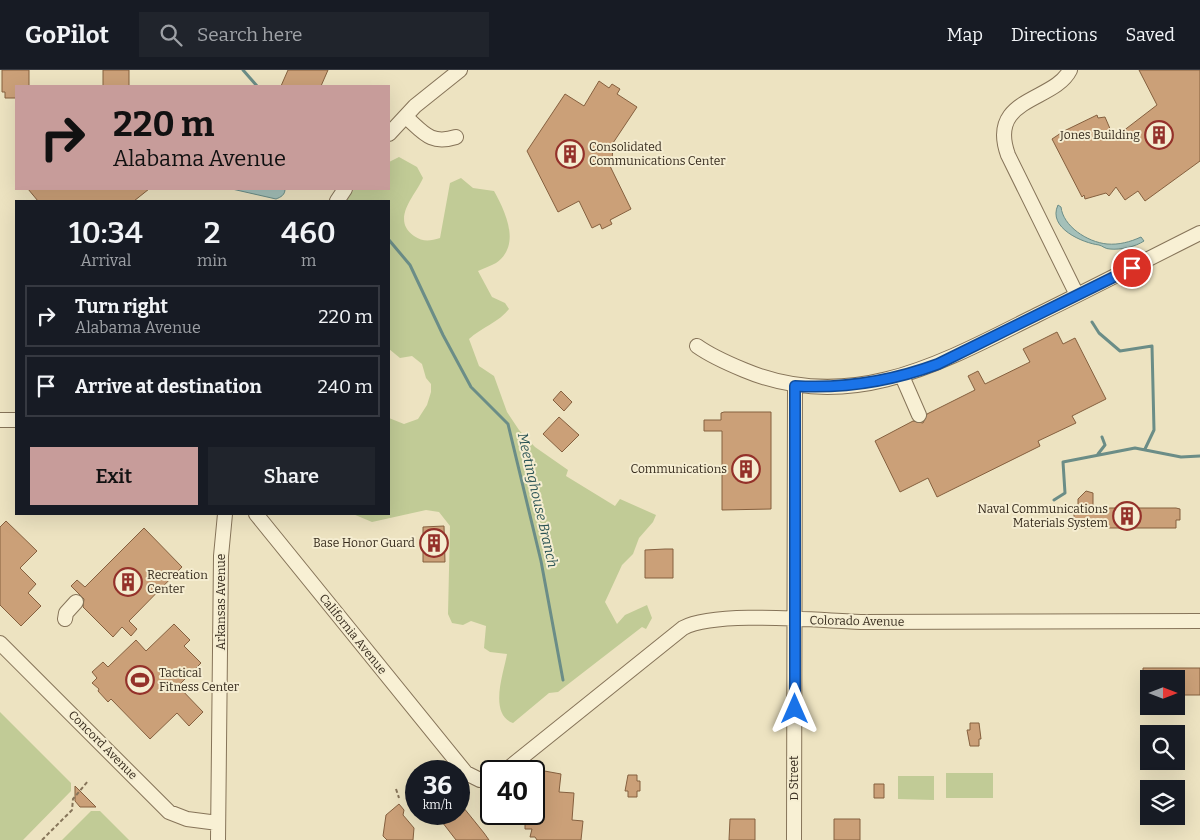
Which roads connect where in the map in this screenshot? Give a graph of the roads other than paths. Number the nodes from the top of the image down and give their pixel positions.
1 (460, 70) edge
2 (1070, 70) edge
3 (406, 116) junction
4 (390, 131) edge
5 (456, 137) dead end
6 (1200, 233) edge
7 (1077, 295) junction
8 (697, 346) dead end
9 (902, 376) junction
10 (795, 386) junction
11 (919, 415) dead end
12 (0, 420) edge
13 (15, 420) edge
14 (225, 515) edge
15 (257, 515) edge
16 (76, 602) dead end
17 (65, 619) dead end
18 (795, 620) junction
19 (1200, 621) edge
20 (0, 643) edge
21 (519, 760) edge
22 (480, 780) edge
23 (218, 823) junction
24 (218, 840) edge
25 (794, 840) edge

1 - 3 street
2 - 7 street
3 - 4 street
3 - 5 street
6 - 7 street
7 - 9 street
8 - 10 street
9 - 10 street
9 - 11 street
10 - 18 street, D Street
12 - 13 street
14 - 23 street, Arkansas Avenue
15 - 22 street, California Avenue
16 - 17 street
18 - 19 street, Colorado Avenue
18 - 21 street, Colorado Avenue
18 - 25 street, D Street
20 - 23 street, Concord Avenue
23 - 24 street, Arkansas Avenue

